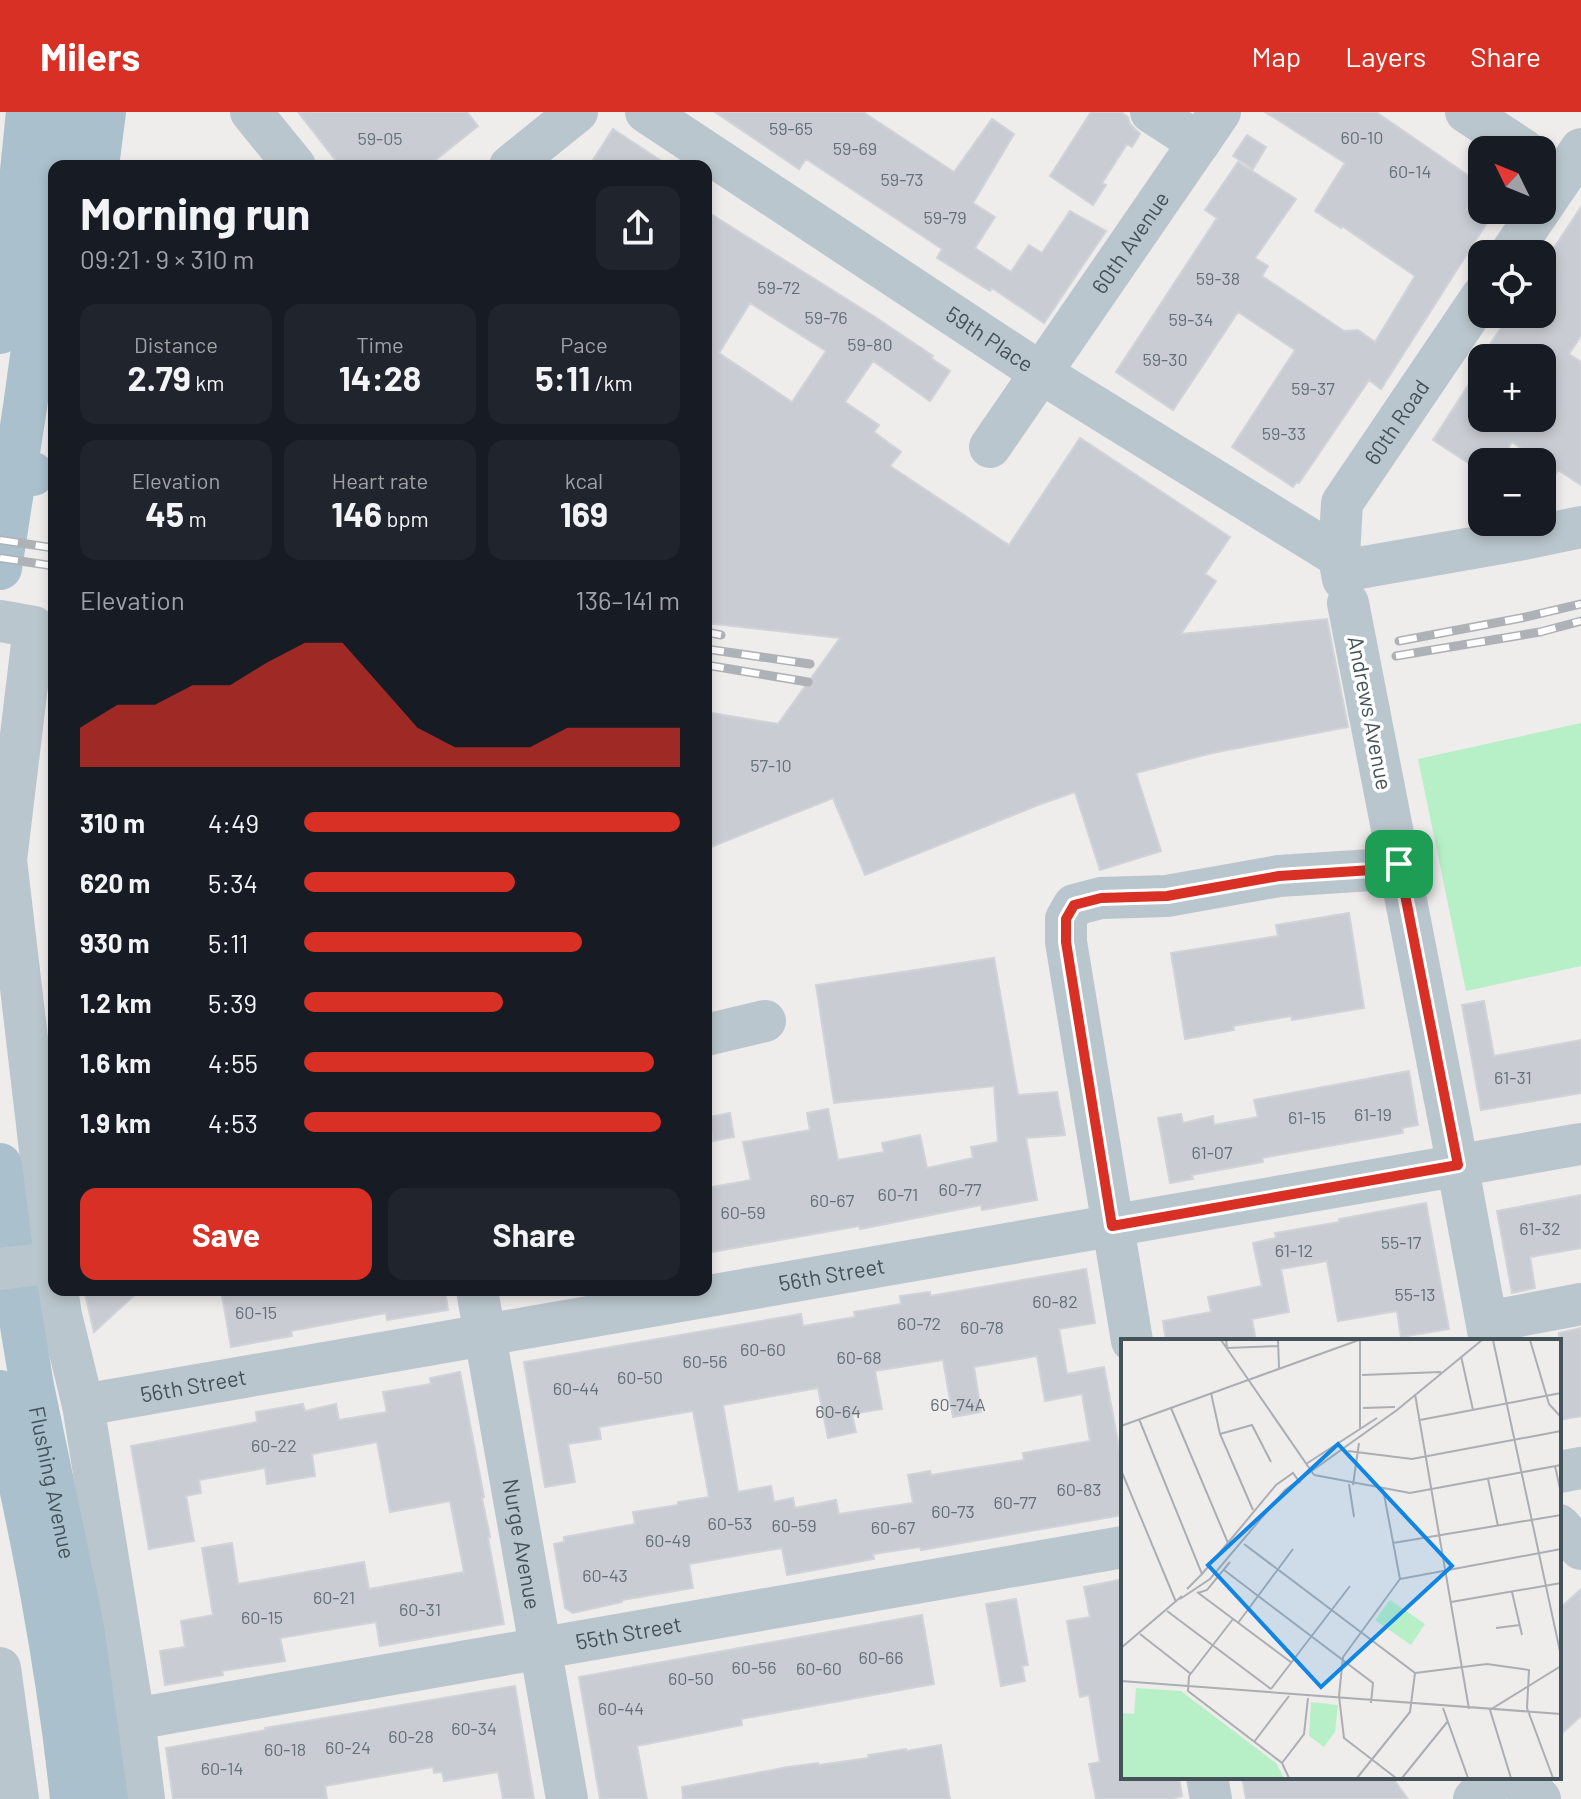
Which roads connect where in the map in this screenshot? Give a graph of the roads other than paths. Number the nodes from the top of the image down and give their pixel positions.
1 (28, 112) edge
2 (65, 112) edge
3 (104, 112) edge
4 (251, 112) edge
5 (577, 112) edge
6 (646, 112) edge
7 (1151, 112) edge
8 (1466, 112) edge
9 (1210, 128) edge
10 (1503, 136) edge
11 (59, 160) edge
12 (98, 160) edge
13 (290, 160) edge
14 (517, 160) edge
15 (1558, 182) edge
16 (1519, 240) edge
17 (48, 242) edge
18 (1468, 317) edge
19 (0, 332) edge
20 (1041, 373) junction
21 (990, 447) dead end
22 (1581, 527) edge
23 (0, 568) edge
24 (1343, 577) junction
25 (7, 622) edge
26 (1399, 864) junction
27 (765, 1021) dead end
28 (712, 1034) edge
29 (1581, 1144) edge
30 (0, 1165) edge
31 (1458, 1165) junction
32 (1112, 1226) junction
33 (39, 1271) edge
34 (48, 1289) edge
35 (52, 1296) edge
36 (478, 1296) edge
37 (710, 1296) edge
38 (712, 1296) edge
39 (1581, 1304) edge
40 (1489, 1331) edge
41 (486, 1335) junction
42 (1132, 1339) edge
43 (0, 1392) edge
44 (83, 1405) junction
45 (1581, 1468) edge
46 (1561, 1472) edge
47 (1561, 1527) edge
48 (1121, 1547) edge
49 (1581, 1549) edge
50 (541, 1649) junction
51 (0, 1668) edge
52 (134, 1719) junction
53 (1207, 1779) edge
54 (1498, 1779) edge
55 (1520, 1779) edge
56 (18, 1799) edge
57 (72, 1799) edge
58 (106, 1799) edge
59 (144, 1799) edge
60 (567, 1799) edge
61 (1211, 1799) edge
62 (1474, 1799) edge
63 (1540, 1799) edge

1 - 19 main road
2 - 11 main road
3 - 12 main road
4 - 13 street
5 - 14 street
6 - 20 street, 59th Place
7 - 9 street
8 - 10 street
9 - 20 street, 60th Avenue
15 - 16 street
17 - 23 main road
18 - 24 street, 60th Road
20 - 21 street, 60th Avenue
20 - 24 street, 59th Place
22 - 24 street
24 - 26 street, Andrews Avenue, bridge
25 - 33 street, Flushing Avenue
26 - 31 street, Andrews Avenue
26 - 32 street
27 - 28 street
29 - 31 street, 56th Street
30 - 58 main road, Flushing Avenue
31 - 32 street, 56th Street
31 - 40 street, Andrews Avenue
32 - 38 street, 56th Street
32 - 42 street
33 - 34 street, Flushing Avenue
35 - 44 street, Flushing Avenue
36 - 41 street, Nurge Avenue
37 - 41 street, 56th Street
39 - 40 street
41 - 44 street, 56th Street
41 - 50 street, Nurge Avenue
43 - 57 main road, Flushing Avenue
44 - 52 street, Flushing Avenue
45 - 46 street
47 - 49 street
48 - 50 street, 55th Street
50 - 52 street, 55th Street
50 - 60 street, Nurge Avenue
51 - 56 street
52 - 59 street, Flushing Avenue
53 - 61 street
54 - 62 street
55 - 63 street

